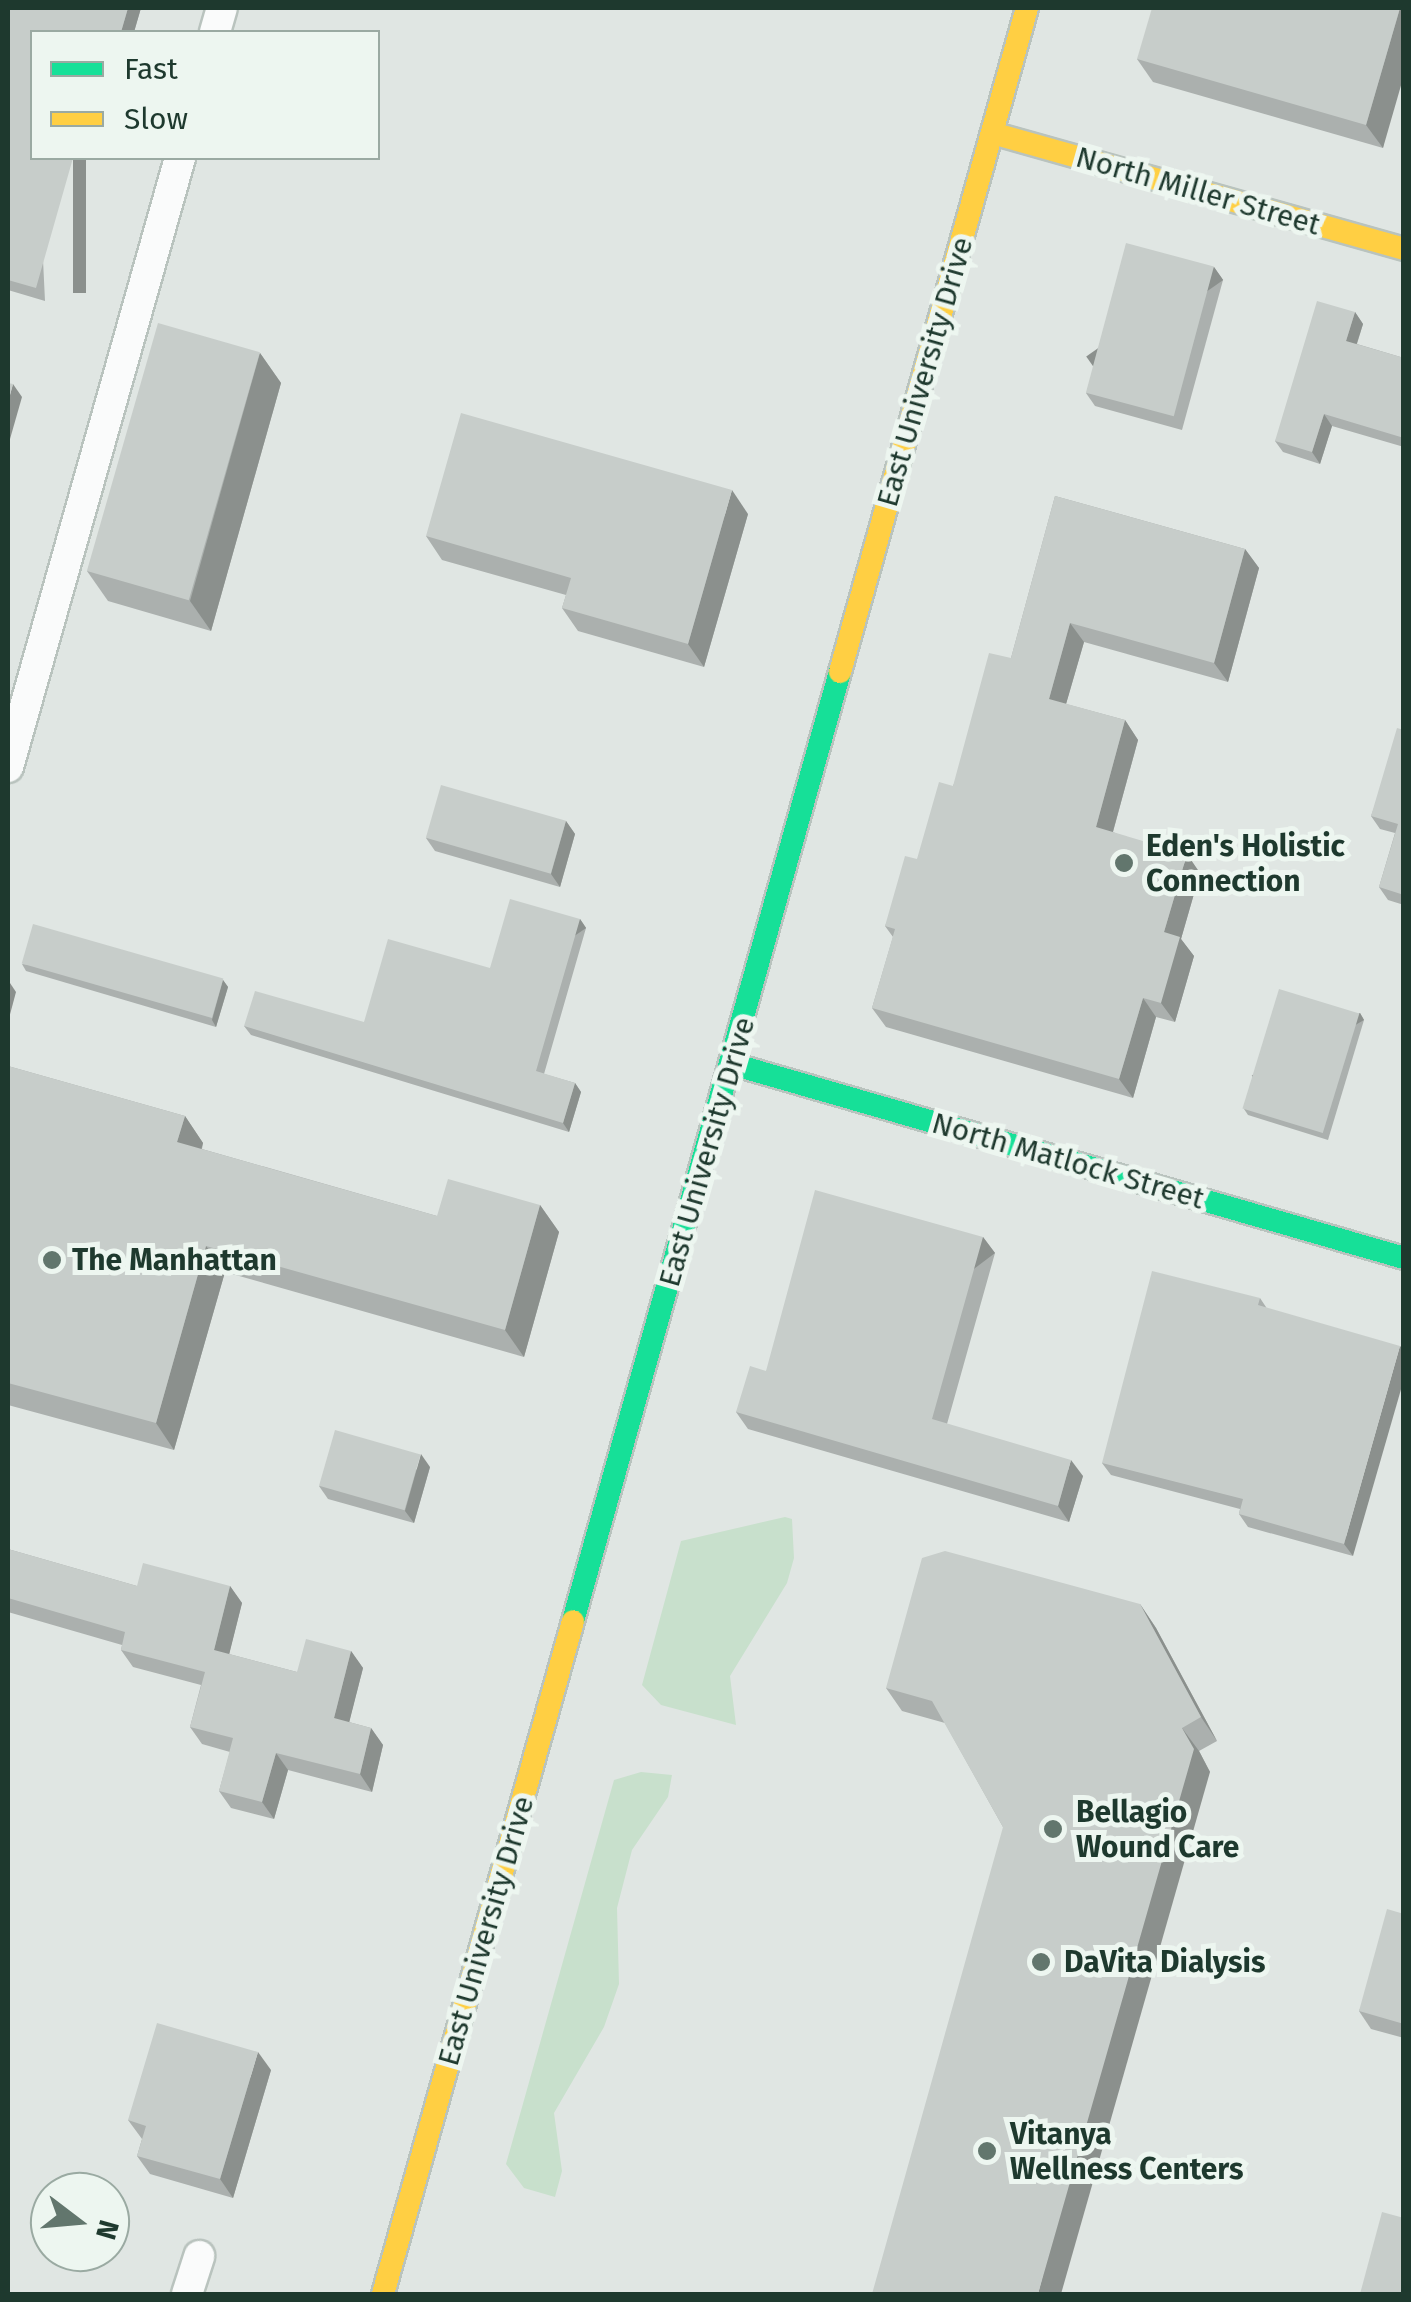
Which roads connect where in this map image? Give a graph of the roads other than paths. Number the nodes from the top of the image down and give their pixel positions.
1 (1027, 8) edge
2 (992, 133) junction
3 (179, 160) edge
4 (1404, 249) edge
5 (8, 767) edge
6 (732, 1064) junction
7 (1404, 1258) edge
8 (199, 2256) dead end
9 (187, 2294) edge
10 (383, 2294) edge

1 - 2 main road, East University Drive
2 - 4 main road, North Miller Street
2 - 6 main road, East University Drive
3 - 5 lane
6 - 7 main road, North Matlock Street
6 - 10 main road, East University Drive
8 - 9 lane

